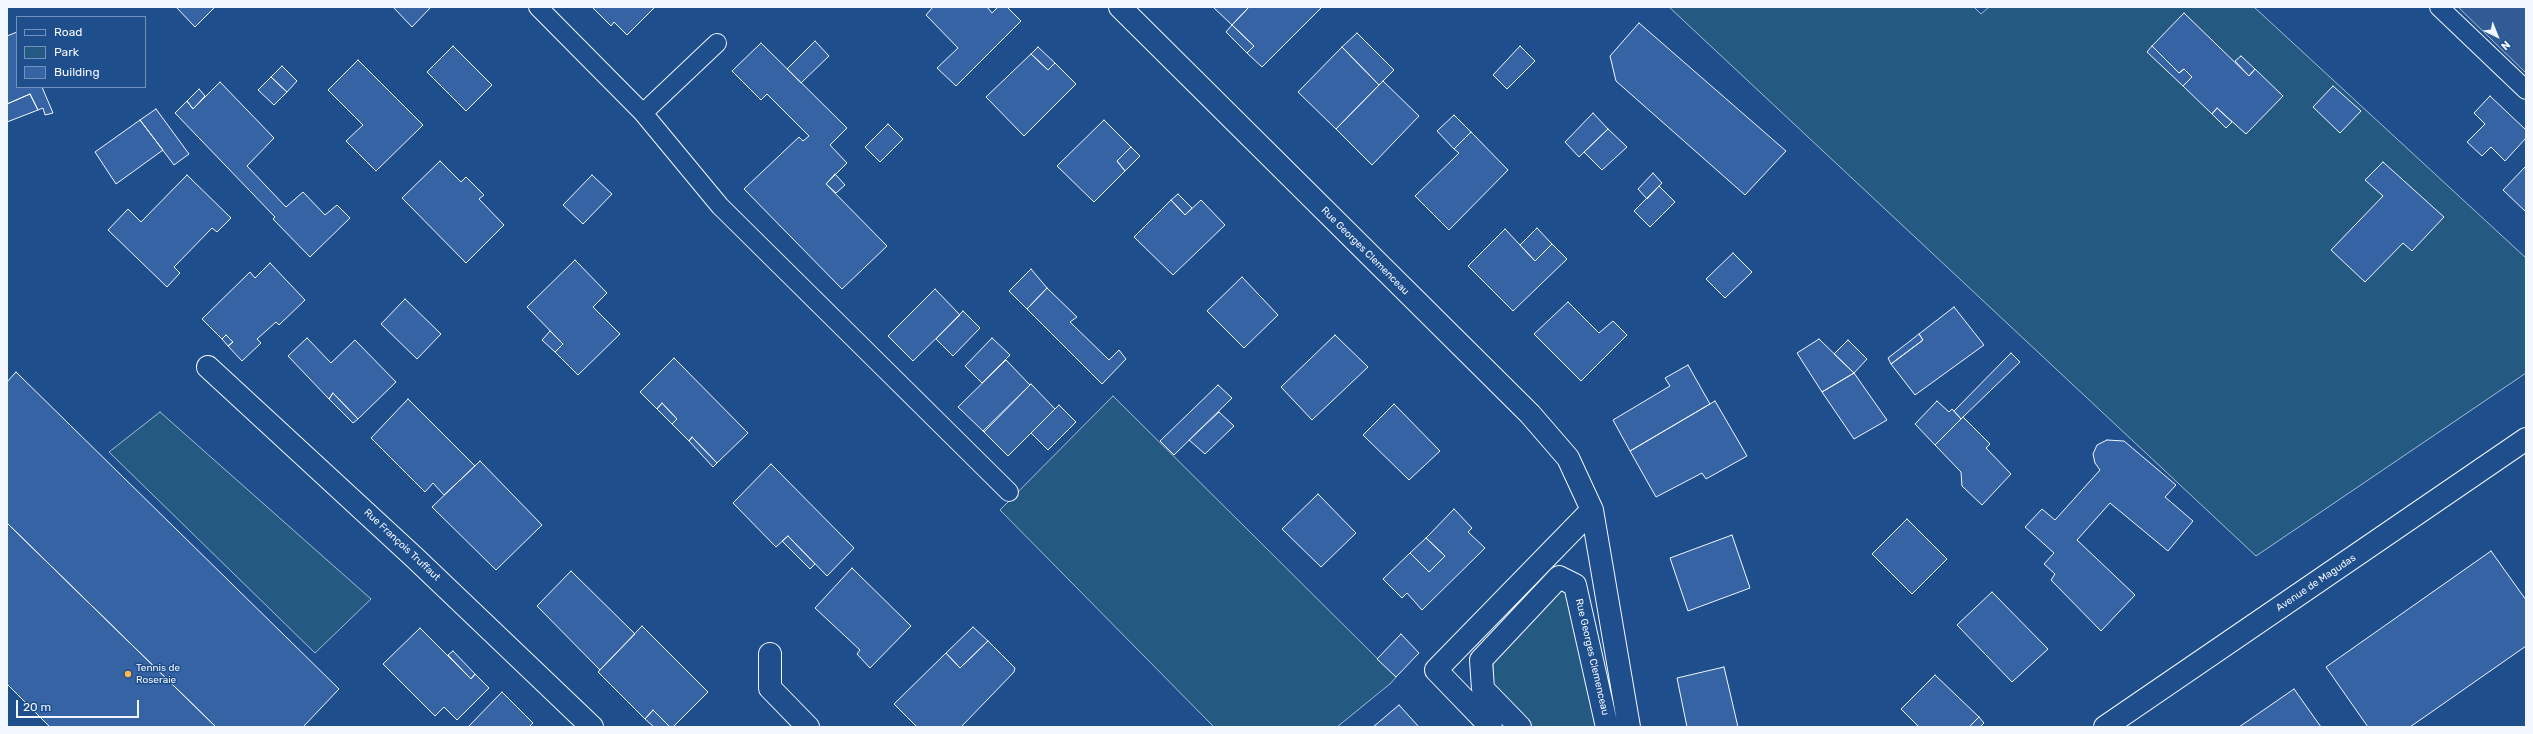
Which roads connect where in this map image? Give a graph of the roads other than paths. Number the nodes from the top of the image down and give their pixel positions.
1 (538, 7) edge
2 (1120, 7) edge
3 (2439, 7) edge
4 (717, 43) dead end
5 (2526, 90) edge
6 (643, 113) junction
7 (208, 367) dead end
8 (2526, 439) edge
9 (1009, 492) dead end
10 (1592, 510) junction
11 (770, 654) dead end
12 (592, 727) edge
13 (808, 727) edge
14 (1491, 727) edge
15 (1520, 727) edge
16 (1607, 727) edge
17 (1629, 727) edge
18 (2105, 727) edge

1 - 6 lane
2 - 10 street, Rue Georges Clemenceau
3 - 5 lane
4 - 6 lane
6 - 9 lane
7 - 12 street, Rue François Truffaut
8 - 18 street, Avenue de Magudas
10 - 14 street
10 - 17 street, Rue Georges Clemenceau
11 - 13 street
15 - 16 street, Rue Georges Clemenceau

